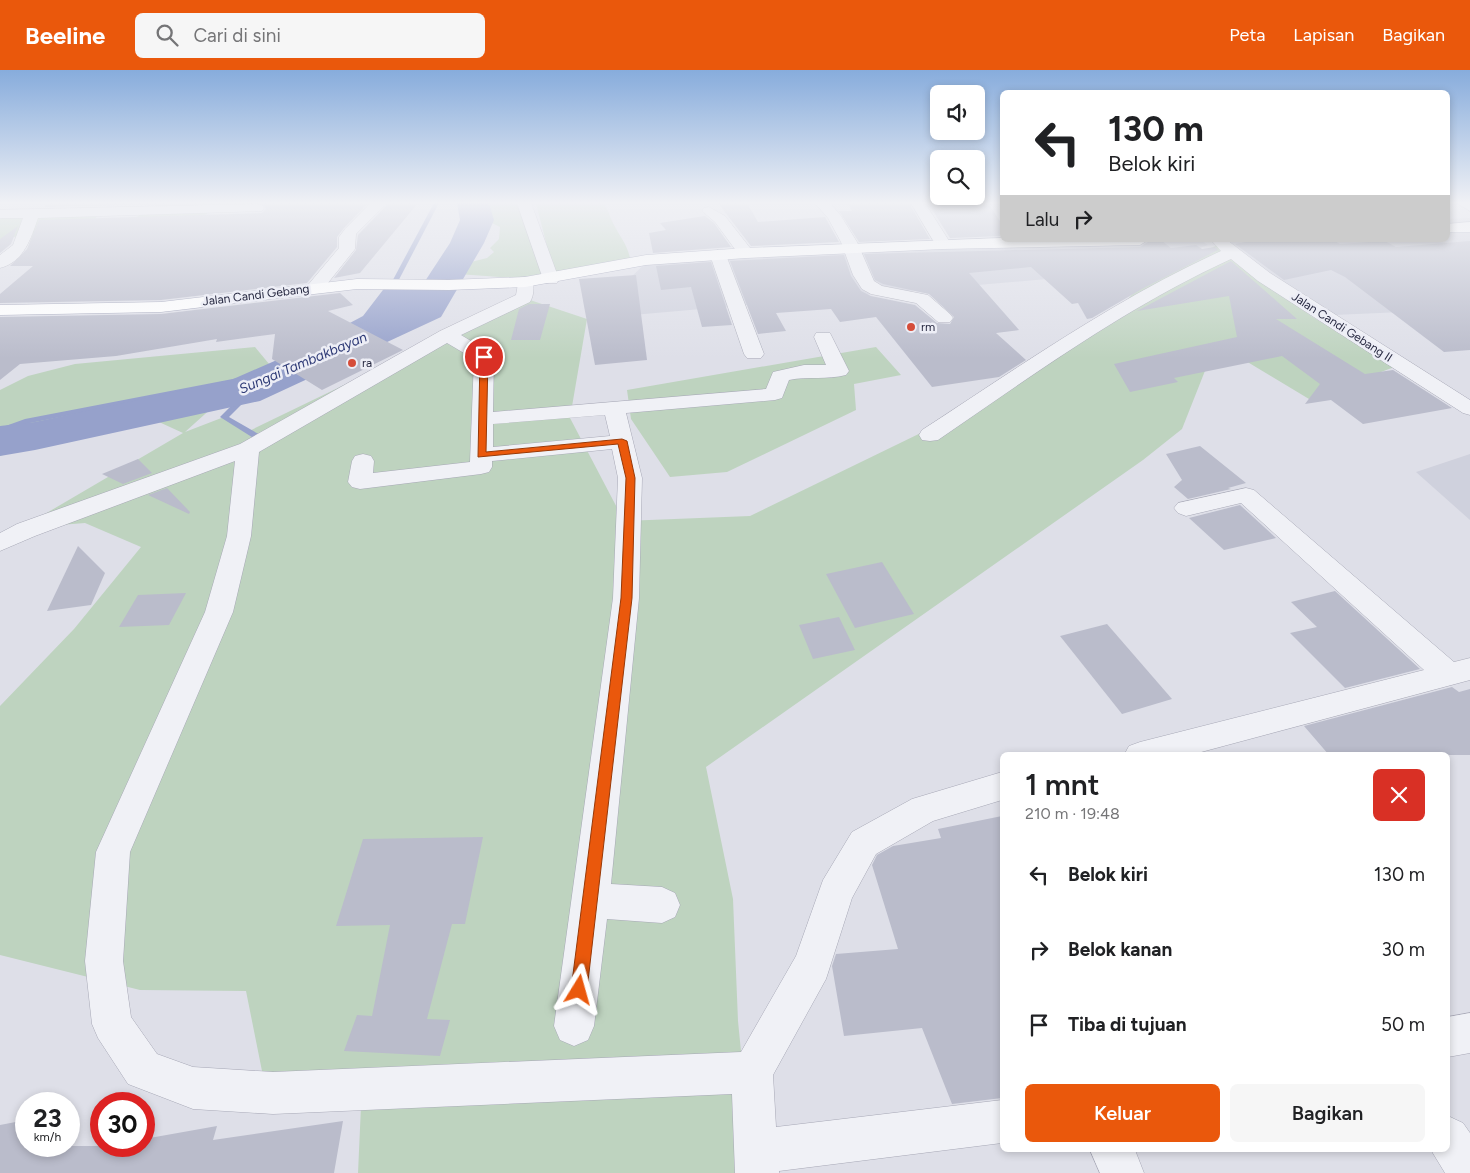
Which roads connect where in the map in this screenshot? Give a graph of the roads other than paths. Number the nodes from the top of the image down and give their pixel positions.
1 (11, 254) edge
2 (342, 254) edge
3 (542, 254) edge
4 (725, 254) edge
5 (852, 254) edge
6 (1227, 254) edge
7 (1235, 254) edge
8 (718, 255) junction
9 (0, 263) edge
10 (551, 280) junction
11 (525, 282) junction
12 (314, 288) junction
13 (0, 310) edge
14 (944, 318) dead end
15 (447, 335) junction
16 (823, 337) dead end
17 (754, 354) dead end
18 (614, 408) junction
19 (1470, 409) edge
20 (483, 419) junction
21 (930, 435) dead end
22 (622, 441) junction
23 (251, 448) junction
24 (481, 456) junction
25 (363, 461) dead end
26 (1186, 508) dead end
27 (0, 543) edge
28 (1465, 671) edge
29 (1152, 752) edge
30 (1000, 787) edge
31 (591, 900) junction
32 (662, 905) dead end
33 (574, 1026) dead end
34 (1470, 1033) edge
35 (1450, 1037) edge
36 (752, 1072) junction
37 (1000, 1122) edge
38 (1450, 1141) edge
39 (1113, 1152) edge
40 (757, 1163) edge
41 (1122, 1173) edge
42 (1470, 1173) edge

1 - 9 street
2 - 12 street
3 - 10 street
4 - 8 main road, Jalan Candi Gebang
5 - 14 street
6 - 21 street
7 - 19 street, Jalan Candi Gebang II
8 - 10 main road, Jalan Candi Gebang
8 - 17 street
10 - 11 main road, Jalan Candi Gebang
11 - 12 main road, Jalan Candi Gebang
11 - 15 street
12 - 13 main road, Jalan Candi Gebang
15 - 20 street
15 - 23 street
16 - 18 street
18 - 20 street
18 - 22 street
20 - 24 street
22 - 24 street
22 - 31 street
23 - 27 street
23 - 36 street
24 - 25 street
26 - 28 street
28 - 29 street
30 - 36 street
31 - 32 street
31 - 33 street
34 - 35 street
36 - 40 street
37 - 40 street
38 - 42 street
39 - 41 street

